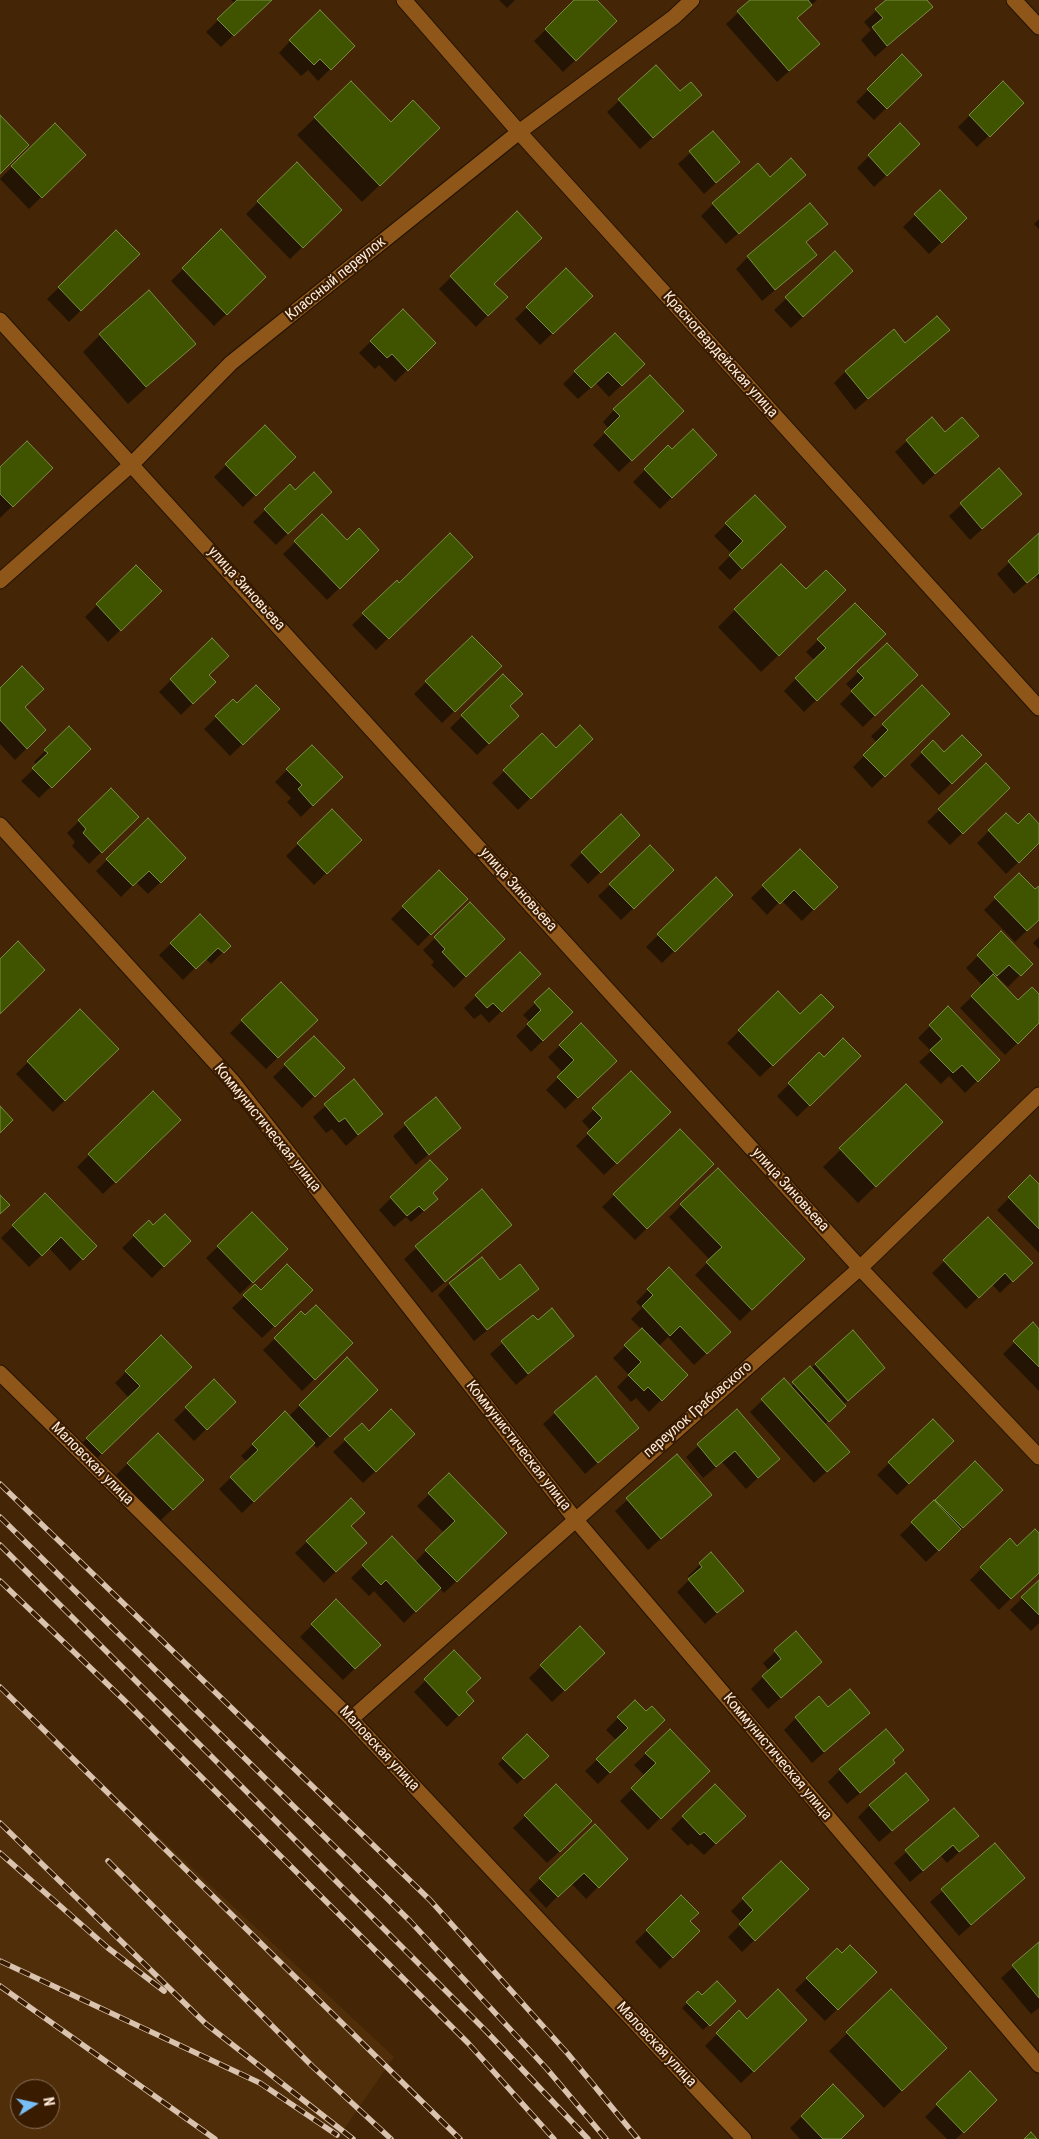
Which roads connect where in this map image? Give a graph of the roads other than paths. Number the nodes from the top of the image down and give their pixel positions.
1 (404, 0) edge
2 (692, 0) edge
3 (1014, 0) edge
4 (1039, 27) edge
5 (519, 132) junction
6 (0, 320) edge
7 (133, 464) junction
8 (0, 581) edge
9 (1039, 708) edge
10 (0, 825) edge
11 (1039, 1095) edge
12 (860, 1268) junction
13 (0, 1373) edge
14 (1039, 1457) edge
15 (575, 1519) junction
16 (351, 1719) junction
17 (1039, 2065) edge
18 (744, 2139) edge

1 - 5 street, Красногвардейская улица
2 - 5 street, Классный переулок
3 - 4 street
5 - 7 street, Классный переулок
5 - 9 street, Красногвардейская улица
6 - 7 street, улица Зиновьева
7 - 8 street, Классный переулок
7 - 12 street, улица Зиновьева
10 - 15 street, Коммунистическая улица
11 - 12 street, переулок Грабовского
12 - 14 street, улица Зиновьева
12 - 15 street, переулок Грабовского
13 - 16 street, Маловская улица
15 - 16 street, переулок Грабовского
15 - 17 street, Коммунистическая улица
16 - 18 street, Маловская улица

